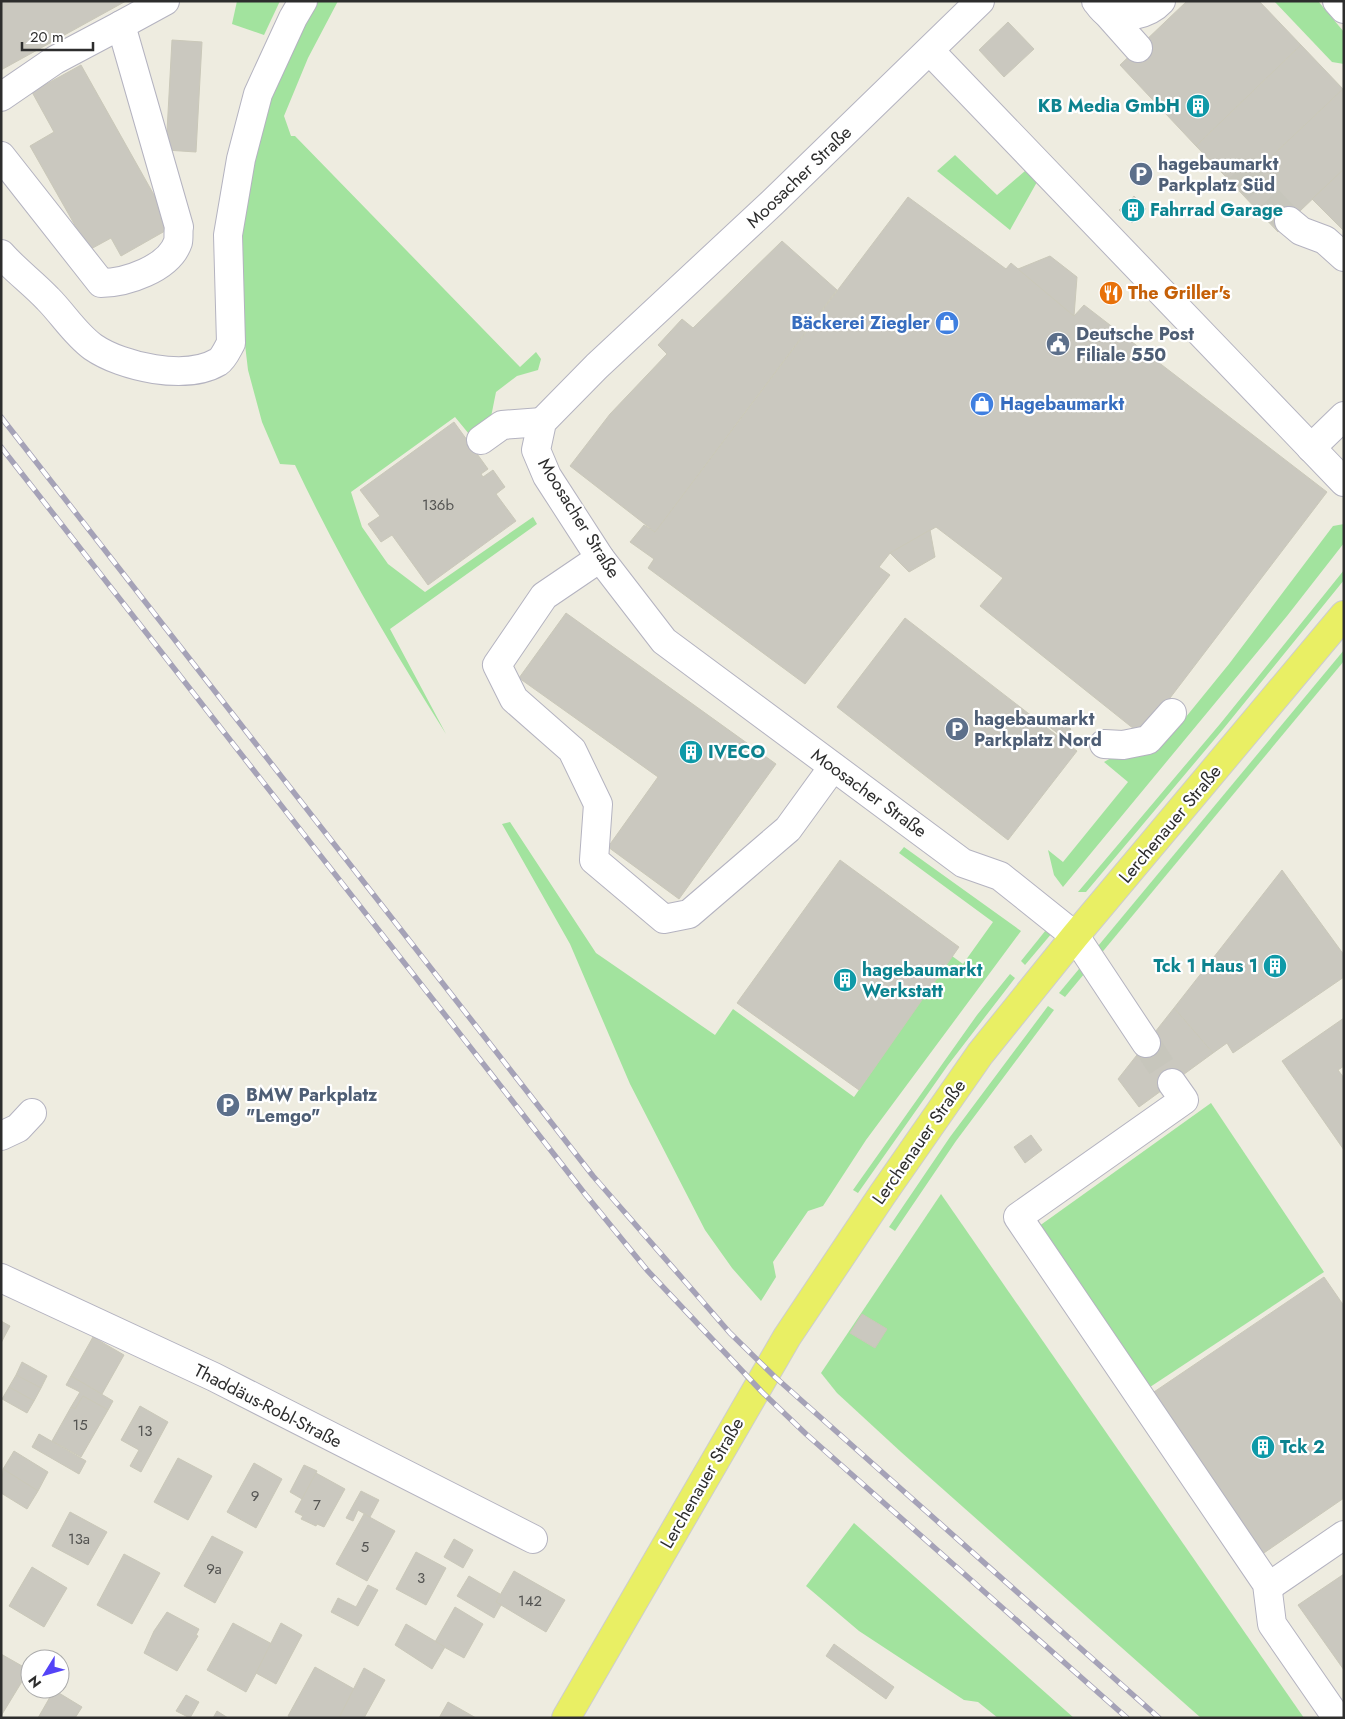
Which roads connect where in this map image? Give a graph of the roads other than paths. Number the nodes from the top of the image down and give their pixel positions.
1 (165, 1) edge
2 (303, 1) edge
3 (980, 1) edge
4 (1161, 1) edge
5 (1337, 1) edge
6 (1101, 7) edge
7 (1344, 9) edge
8 (121, 25) junction
9 (1138, 48) dead end
10 (930, 51) junction
11 (1, 97) edge
12 (1, 156) edge
13 (1289, 221) tunnel mouth
14 (1, 254) edge
15 (1344, 257) edge
16 (1344, 416) edge
17 (542, 422) junction
18 (481, 440) dead end
19 (1311, 448) junction
20 (1344, 482) edge
21 (600, 558) junction
22 (1344, 615) edge
23 (1172, 713) dead end
24 (1104, 744) dead end
25 (833, 767) junction
26 (1075, 936) junction
27 (1146, 1044) tunnel mouth
28 (1172, 1083) tunnel mouth
29 (32, 1113) dead end
30 (1, 1136) edge
31 (1, 1278) edge
32 (1344, 1535) edge
33 (532, 1539) dead end
34 (1268, 1587) junction
35 (566, 1718) edge
36 (1337, 1718) edge

1 - 8 street
2 - 14 street
3 - 10 street, Moosacher Straße
4 - 6 street
5 - 7 street
6 - 9 street
8 - 11 street
8 - 12 street
10 - 17 street, Moosacher Straße
10 - 19 street
13 - 15 street
16 - 19 street
17 - 18 street
17 - 21 street, Moosacher Straße
19 - 20 street
21 - 25 street, Moosacher Straße
21 - 25 street
22 - 26 main road, Lerchenauer Straße
23 - 24 street
25 - 26 street, Moosacher Straße
26 - 27 street, Moosacher Straße
26 - 35 main road, Lerchenauer Straße
28 - 34 street
29 - 30 street
31 - 33 street, Thaddäus-Robl-Straße
32 - 34 street
34 - 36 street

